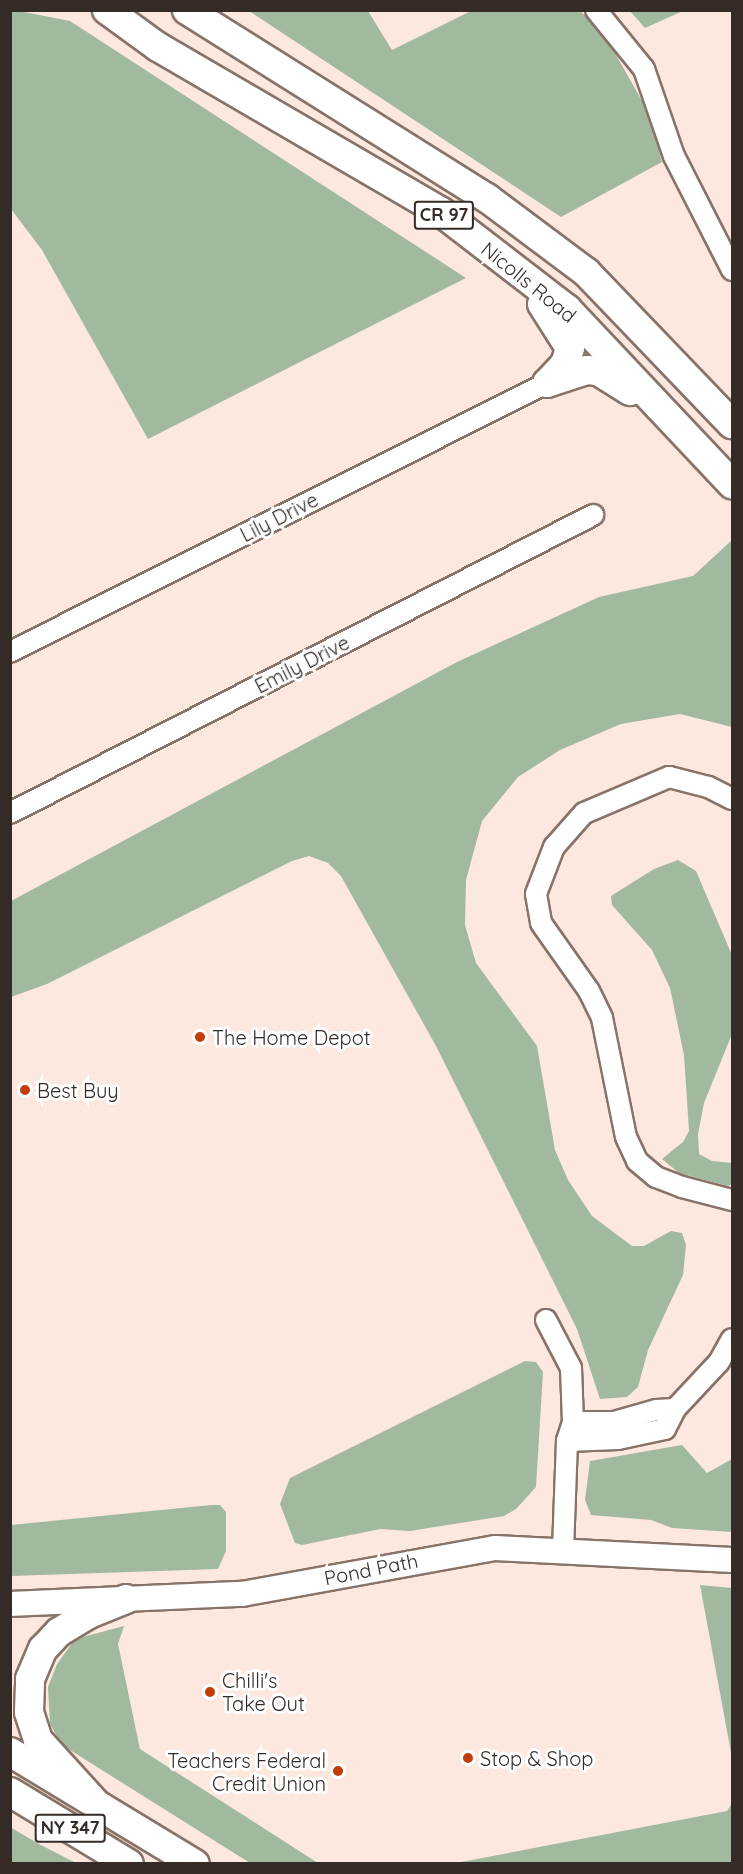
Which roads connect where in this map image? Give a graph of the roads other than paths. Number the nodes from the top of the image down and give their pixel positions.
1 (86, 10) edge
2 (106, 10) edge
3 (596, 10) edge
4 (192, 13) edge
5 (158, 47) junction
6 (732, 270) edge
7 (520, 273) junction
8 (547, 383) junction
9 (661, 409) junction
10 (732, 424) edge
11 (732, 484) edge
12 (593, 515) dead end
13 (10, 652) edge
14 (732, 799) edge
15 (10, 813) edge
16 (732, 1200) edge
17 (546, 1320) dead end
18 (732, 1339) edge
19 (675, 1409) junction
20 (644, 1413) junction
21 (573, 1422) junction
22 (650, 1432) junction
23 (567, 1441) junction
24 (563, 1550) junction
25 (732, 1560) edge
26 (126, 1599) junction
27 (10, 1604) edge
28 (10, 1752) edge
29 (10, 1792) edge
30 (97, 1804) junction
31 (10, 1809) edge
32 (104, 1863) edge
33 (129, 1863) edge
34 (195, 1863) edge

1 - 5 highway
2 - 5 highway, Nicolls Road / CR 97
3 - 6 street
4 - 10 highway, Nicolls Road / CR 97
5 - 7 highway, Nicolls Road / CR 97
7 - 8 highway
7 - 9 highway, Nicolls Road / CR 97
8 - 9 highway
8 - 13 street, Lily Drive
9 - 11 highway, Nicolls Road / CR 97
12 - 15 street, Emily Drive
14 - 16 street
17 - 21 street
18 - 19 street
19 - 20 street
19 - 22 street
20 - 21 street
20 - 22 street
21 - 23 street
22 - 23 street
23 - 24 street
24 - 25 main road, Pond Path
24 - 26 main road, Pond Path
26 - 27 main road, Pond Path
26 - 30 highway
28 - 30 highway, NY 347
29 - 33 highway, NY 347
30 - 34 highway, NY 347
31 - 32 highway

